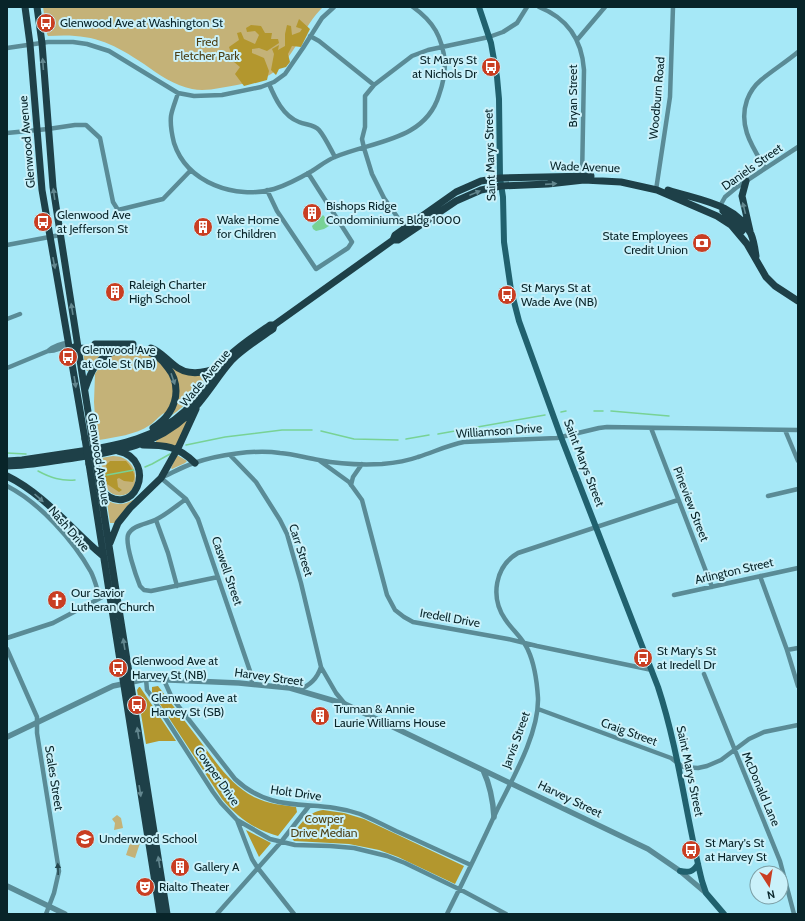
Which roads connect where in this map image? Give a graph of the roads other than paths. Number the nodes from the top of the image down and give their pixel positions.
1 (25, 7) edge
2 (37, 7) edge
3 (334, 7) edge
4 (413, 7) edge
5 (479, 7) edge
6 (526, 7) edge
7 (539, 7) edge
8 (605, 7) edge
9 (673, 7) edge
10 (310, 36) junction
11 (488, 37) junction
12 (577, 40) junction
13 (42, 43) junction
14 (30, 44) junction
15 (7, 48) edge
16 (443, 48) junction
17 (798, 52) edge
18 (269, 84) junction
19 (374, 84) junction
20 (178, 93) junction
21 (48, 129) junction
22 (37, 130) junction
23 (7, 132) edge
24 (798, 147) edge
25 (364, 148) junction
26 (335, 157) junction
27 (765, 168) junction
28 (191, 170) junction
29 (308, 173) junction
30 (500, 178) junction
31 (582, 178) junction
32 (746, 181) junction
33 (501, 186) junction
34 (656, 188) junction
35 (267, 190) junction
36 (687, 202) junction
37 (720, 206) junction
38 (405, 228) junction
39 (60, 235) junction
40 (751, 235) junction
41 (49, 237) junction
42 (393, 240) junction
43 (747, 244) junction
44 (7, 245) edge
45 (758, 264) junction
46 (798, 301) edge
47 (20, 314) dead end
48 (7, 319) edge
49 (274, 325) junction
50 (69, 345) junction
51 (78, 346) junction
52 (120, 350) junction
53 (220, 367) junction
54 (7, 368) edge
55 (85, 390) junction
56 (196, 406) junction
57 (651, 428) junction
58 (785, 430) junction
59 (798, 430) edge
60 (144, 437) junction
61 (561, 437) junction
62 (88, 438) junction
63 (137, 445) junction
64 (177, 450) junction
65 (118, 451) junction
66 (230, 455) junction
67 (318, 460) junction
68 (7, 461) edge
69 (798, 461) edge
70 (195, 463) junction
71 (362, 464) junction
72 (7, 466) edge
73 (7, 476) edge
74 (161, 478) junction
75 (351, 485) junction
76 (7, 486) edge
77 (100, 489) junction
78 (798, 490) edge
79 (768, 496) dead end
80 (127, 498) junction
81 (186, 499) junction
82 (678, 500) junction
83 (156, 520) junction
84 (118, 523) junction
85 (102, 527) junction
86 (597, 527) junction
87 (109, 547) junction
88 (102, 555) junction
89 (798, 568) edge
90 (760, 576) junction
91 (218, 577) junction
92 (176, 586) junction
93 (712, 586) junction
94 (108, 594) junction
95 (674, 595) dead end
96 (100, 598) junction
97 (7, 638) edge
98 (524, 643) junction
99 (798, 648) edge
100 (7, 649) edge
101 (787, 650) junction
102 (321, 667) junction
103 (652, 670) junction
104 (704, 674) dead end
105 (146, 679) junction
106 (164, 680) junction
107 (131, 682) junction
108 (252, 683) junction
109 (123, 684) junction
110 (798, 686) edge
111 (299, 690) junction
112 (345, 704) junction
113 (538, 709) junction
114 (38, 723) junction
115 (798, 725) edge
116 (7, 738) edge
117 (734, 751) junction
118 (679, 765) junction
119 (483, 769) junction
120 (511, 783) junction
121 (310, 806) junction
122 (494, 817) junction
123 (237, 820) junction
124 (281, 842) junction
125 (698, 864) junction
126 (471, 865) junction
127 (257, 867) junction
128 (680, 871) junction
129 (7, 886) edge
130 (460, 889) junction
131 (706, 893) junction
132 (49, 907) junction
133 (46, 914) edge
134 (65, 914) edge
135 (160, 914) edge
136 (167, 914) edge
137 (217, 914) edge
138 (294, 914) edge
139 (447, 914) edge
140 (506, 914) edge
141 (724, 914) edge
142 (794, 914) edge

1 - 14 main road, Glenwood Avenue
2 - 13 main road, Glenwood Avenue
3 - 10 street
4 - 16 street
5 - 11 main road, Saint Marys Street
6 - 11 street
7 - 12 street, Bryan Street
8 - 12 street
9 - 34 street, Woodburn Road
10 - 18 street
10 - 19 street
11 - 16 street
11 - 30 main road, Saint Marys Street
12 - 31 street, Bryan Street
13 - 14 street
13 - 20 street
21 -> 13 main road, Glenwood Avenue
14 - 15 street
14 - 22 main road, Glenwood Avenue
16 - 19 street
16 - 25 street
17 - 27 street
18 - 20 street
18 - 26 street
19 - 25 street
20 - 28 street
21 - 22 street
21 - 28 street
39 -> 21 main road, Glenwood Avenue
22 - 23 street
22 - 41 main road, Glenwood Avenue
24 - 27 street, Daniels Street
25 - 26 street
25 - 38 street
26 - 29 street
27 - 32 street, Daniels Street
28 - 35 street
29 - 35 street
29 - 35 street
30 - 31 main road, Wade Avenue
30 - 33 main road, Saint Marys Street
30 - 38 main road, Wade Avenue
33 -> 31 main road, Wade Avenue
31 - 34 main road, Wade Avenue
32 - 37 street, Daniels Street
40 -> 32 main road
42 -> 33 main road, Wade Avenue
33 - 61 main road, Saint Marys Street
34 - 36 main road, Wade Avenue
34 - 37 main road, Wade Avenue
36 - 37 main road
36 - 43 main road, Wade Avenue
37 - 40 main road, Wade Avenue
37 - 43 main road
38 - 42 main road, Wade Avenue
39 - 41 street
51 -> 39 main road, Glenwood Avenue
40 - 45 main road, Wade Avenue
41 - 44 street
41 -> 50 main road, Glenwood Avenue
42 - 49 main road, Wade Avenue
43 - 45 main road, Wade Avenue
45 - 46 main road, Wade Avenue
47 - 48 street
49 - 53 main road, Wade Avenue
49 - 56 main road, Wade Avenue
50 - 51 main road
50 - 54 street
50 -> 62 main road, Glenwood Avenue
51 - 52 main road
51 - 53 main road
51 - 55 main road, Glenwood Avenue
52 - 55 main road
52 -> 60 main road
53 - 60 main road, Wade Avenue
55 - 62 main road, Glenwood Avenue
56 - 63 main road, Wade Avenue
56 - 64 main road
57 - 58 street, Williamson Drive
57 - 61 street, Williamson Drive
57 - 82 street, Pineview Street
58 - 59 street, Williamson Drive
58 - 69 street
60 - 68 main road, Wade Avenue
61 - 71 street, Williamson Drive
61 - 86 main road, Saint Marys Street
62 - 77 main road, Glenwood Avenue, bridge
62 - 85 main road, Glenwood Avenue, bridge
63 - 64 main road
63 - 65 main road, Wade Avenue
64 - 70 main road
64 - 74 main road
65 - 72 main road, Wade Avenue
65 - 80 main road
66 - 67 street, Williamson Drive
66 - 70 street, Williamson Drive
66 - 102 street, Carr Street
67 - 71 street, Williamson Drive
67 - 75 street, Iredell Drive
70 - 74 street, Williamson Drive
71 - 75 street
73 -> 88 main road
74 - 80 main road
74 - 81 street, Caswell Street
74 - 84 main road
75 - 98 street, Iredell Drive
76 - 96 street, Nash Drive
77 - 80 main road
77 - 85 main road, Glenwood Avenue
78 - 79 street
81 - 83 street
81 - 91 street, Caswell Street
82 - 86 street, Jarvis Street
82 - 93 street, Pineview Street
83 - 92 street
83 - 92 street
84 - 85 main road
84 - 87 main road
85 - 87 main road, Glenwood Avenue
85 - 88 main road, Glenwood Avenue
86 - 98 street, Jarvis Street
86 - 103 main road, Saint Marys Street
107 -> 87 main road, Glenwood Avenue
88 - 94 main road, Glenwood Avenue
89 - 90 street, Arlington Street
90 - 93 street, Arlington Street
90 - 101 street
91 - 92 street
91 - 108 street, Caswell Street
93 - 95 street, Arlington Street
94 - 96 street
94 - 109 main road, Glenwood Avenue
96 - 97 street
98 - 103 street, Iredell Drive
98 - 113 street, Jarvis Street
99 - 101 street
100 - 114 street, Scales Street
101 - 110 street
102 - 111 street
102 - 112 street, Carr Street
103 - 118 main road, Saint Marys Street
104 - 117 street, McDonald Lane
105 - 106 street, Harvey Street
105 - 107 street, Harvey Street
105 - 123 street, Cowper Drive
106 - 108 street, Harvey Street
106 - 121 street, Holt Drive
107 - 109 street, Harvey Street
136 -> 107 main road, Glenwood Avenue
108 - 111 street, Harvey Street
109 - 114 street, Harvey Street
109 -> 135 main road, Glenwood Avenue
111 - 112 street, Harvey Street
112 - 119 street, Harvey Street
113 - 118 street, Craig Street
113 - 120 street, Jarvis Street
114 - 116 street, Harvey Street
132 -> 114 street, Scales Street
115 - 117 street, Craig Street
117 - 118 street, Craig Street
117 - 142 street, McDonald Lane
118 - 125 main road, Saint Marys Street
119 - 120 street, Harvey Street
119 - 122 street
120 - 122 street, Jarvis Street
120 - 128 street, Harvey Street
121 - 124 street
121 - 126 street, Holt Drive
122 - 126 street, Jarvis Street
123 - 124 street, Cowper Drive
123 - 127 street
124 - 127 street
124 - 130 street, Cowper Drive
125 - 128 main road
125 - 131 main road, Saint Marys Street
126 - 130 street, Jarvis Street
127 - 137 street
127 - 138 street
128 - 131 street, Harvey Street
129 - 132 street
130 - 139 street, Jarvis Street
130 - 140 street, Cowper Drive
131 - 141 main road, Saint Marys Street
132 - 133 street, Scales Street
132 - 134 street

